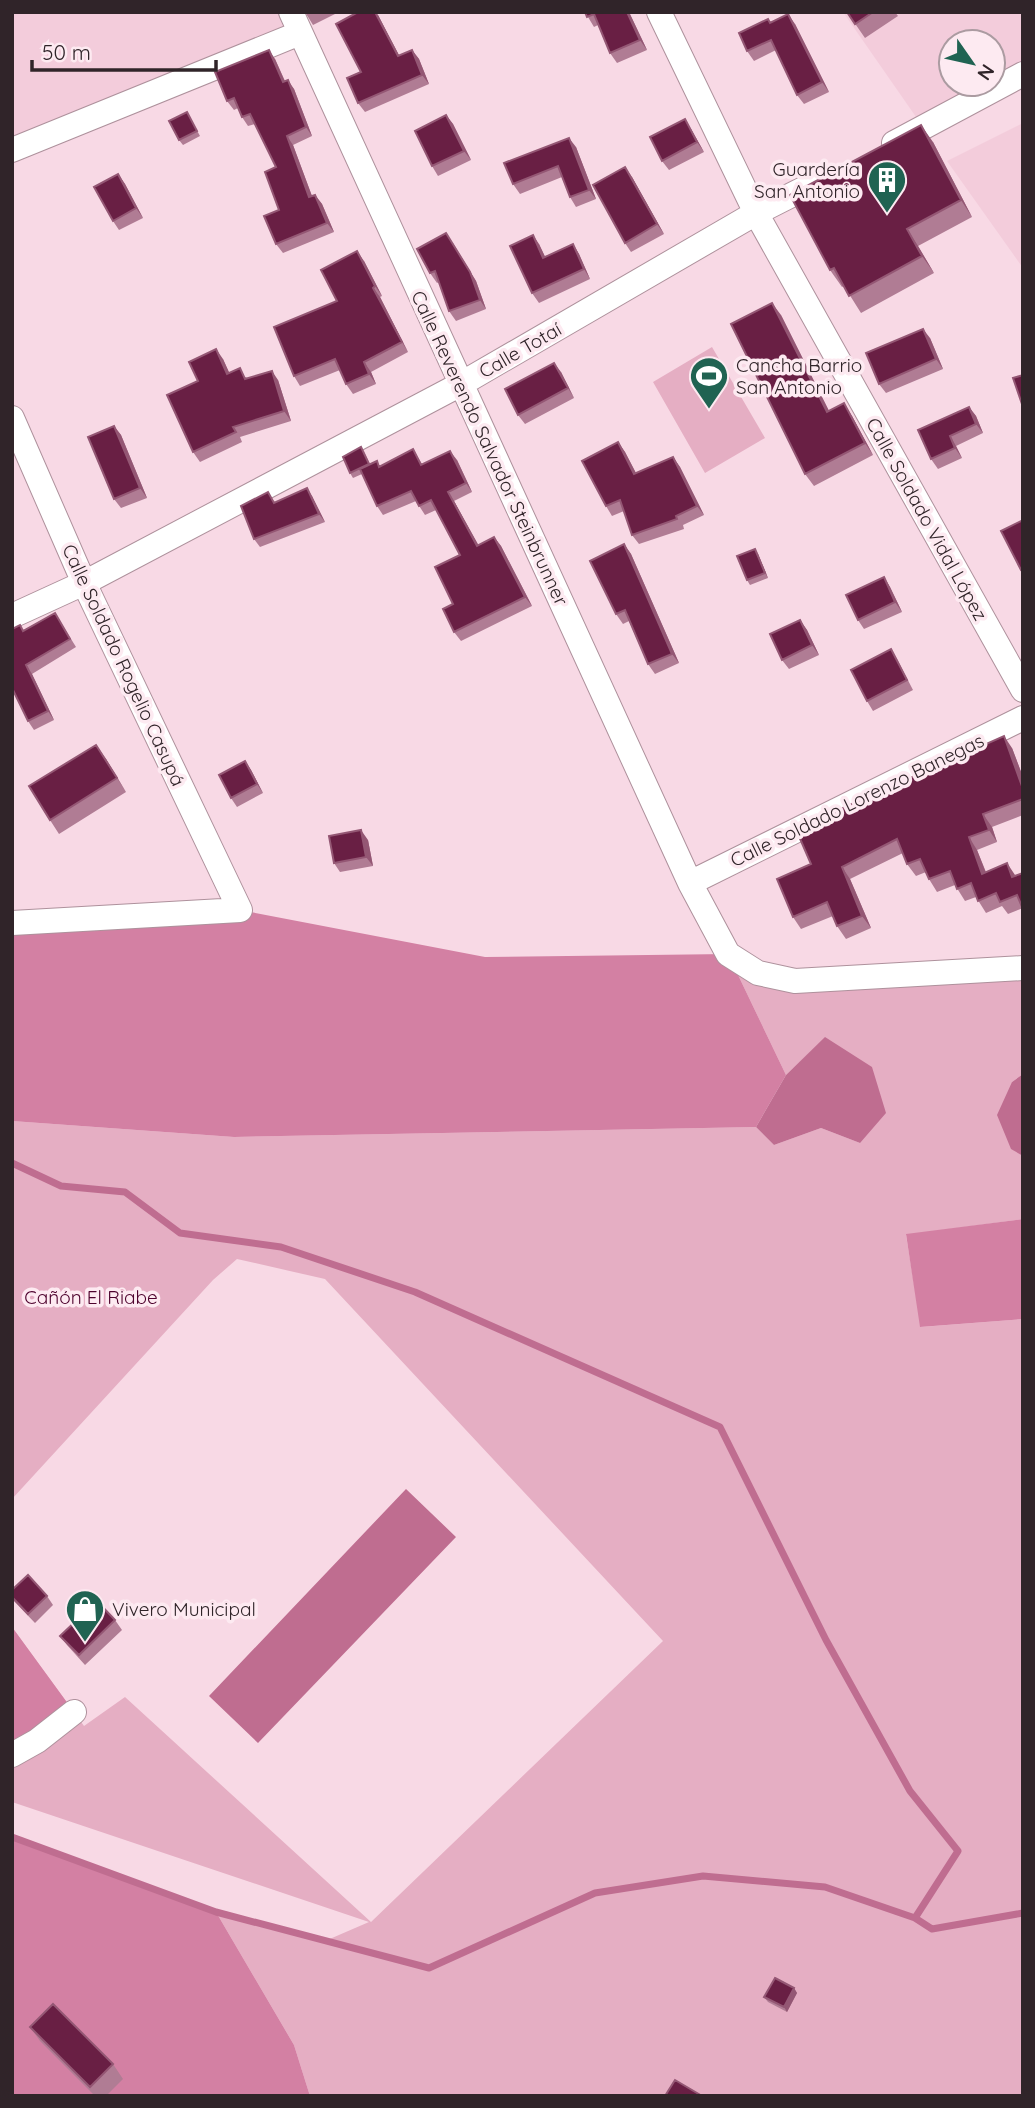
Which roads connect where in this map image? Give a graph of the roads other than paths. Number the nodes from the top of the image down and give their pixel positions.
1 (659, 12) edge
2 (296, 23) edge
3 (1023, 74) edge
4 (12, 150) edge
5 (876, 152) edge
6 (840, 170) edge
7 (756, 212) junction
8 (461, 384) junction
9 (12, 418) edge
10 (84, 583) junction
11 (12, 616) edge
12 (1023, 690) edge
13 (1023, 718) edge
14 (690, 883) junction
15 (12, 923) edge
16 (1023, 968) edge
17 (74, 1712) dead end
18 (12, 1755) edge

1 - 7 street, Calle Soldado Vidal López
2 - 4 street
2 - 8 street, Calle Reverendo Salvador Steinbrunner
3 - 5 street
6 - 7 street, Calle Totaí
7 - 8 street, Calle Totaí
7 - 12 street, Calle Soldado Vidal López
8 - 10 street, Calle Totaí
8 - 14 street, Calle Reverendo Salvador Steinbrunner
9 - 10 street, Calle Soldado Rogelio Casupá
10 - 11 street, Calle Totaí
10 - 15 street, Calle Soldado Rogelio Casupá
13 - 14 street, Calle Soldado Lorenzo Banegas
14 - 16 street, Calle Reverendo Salvador Steinbrunner
17 - 18 street

